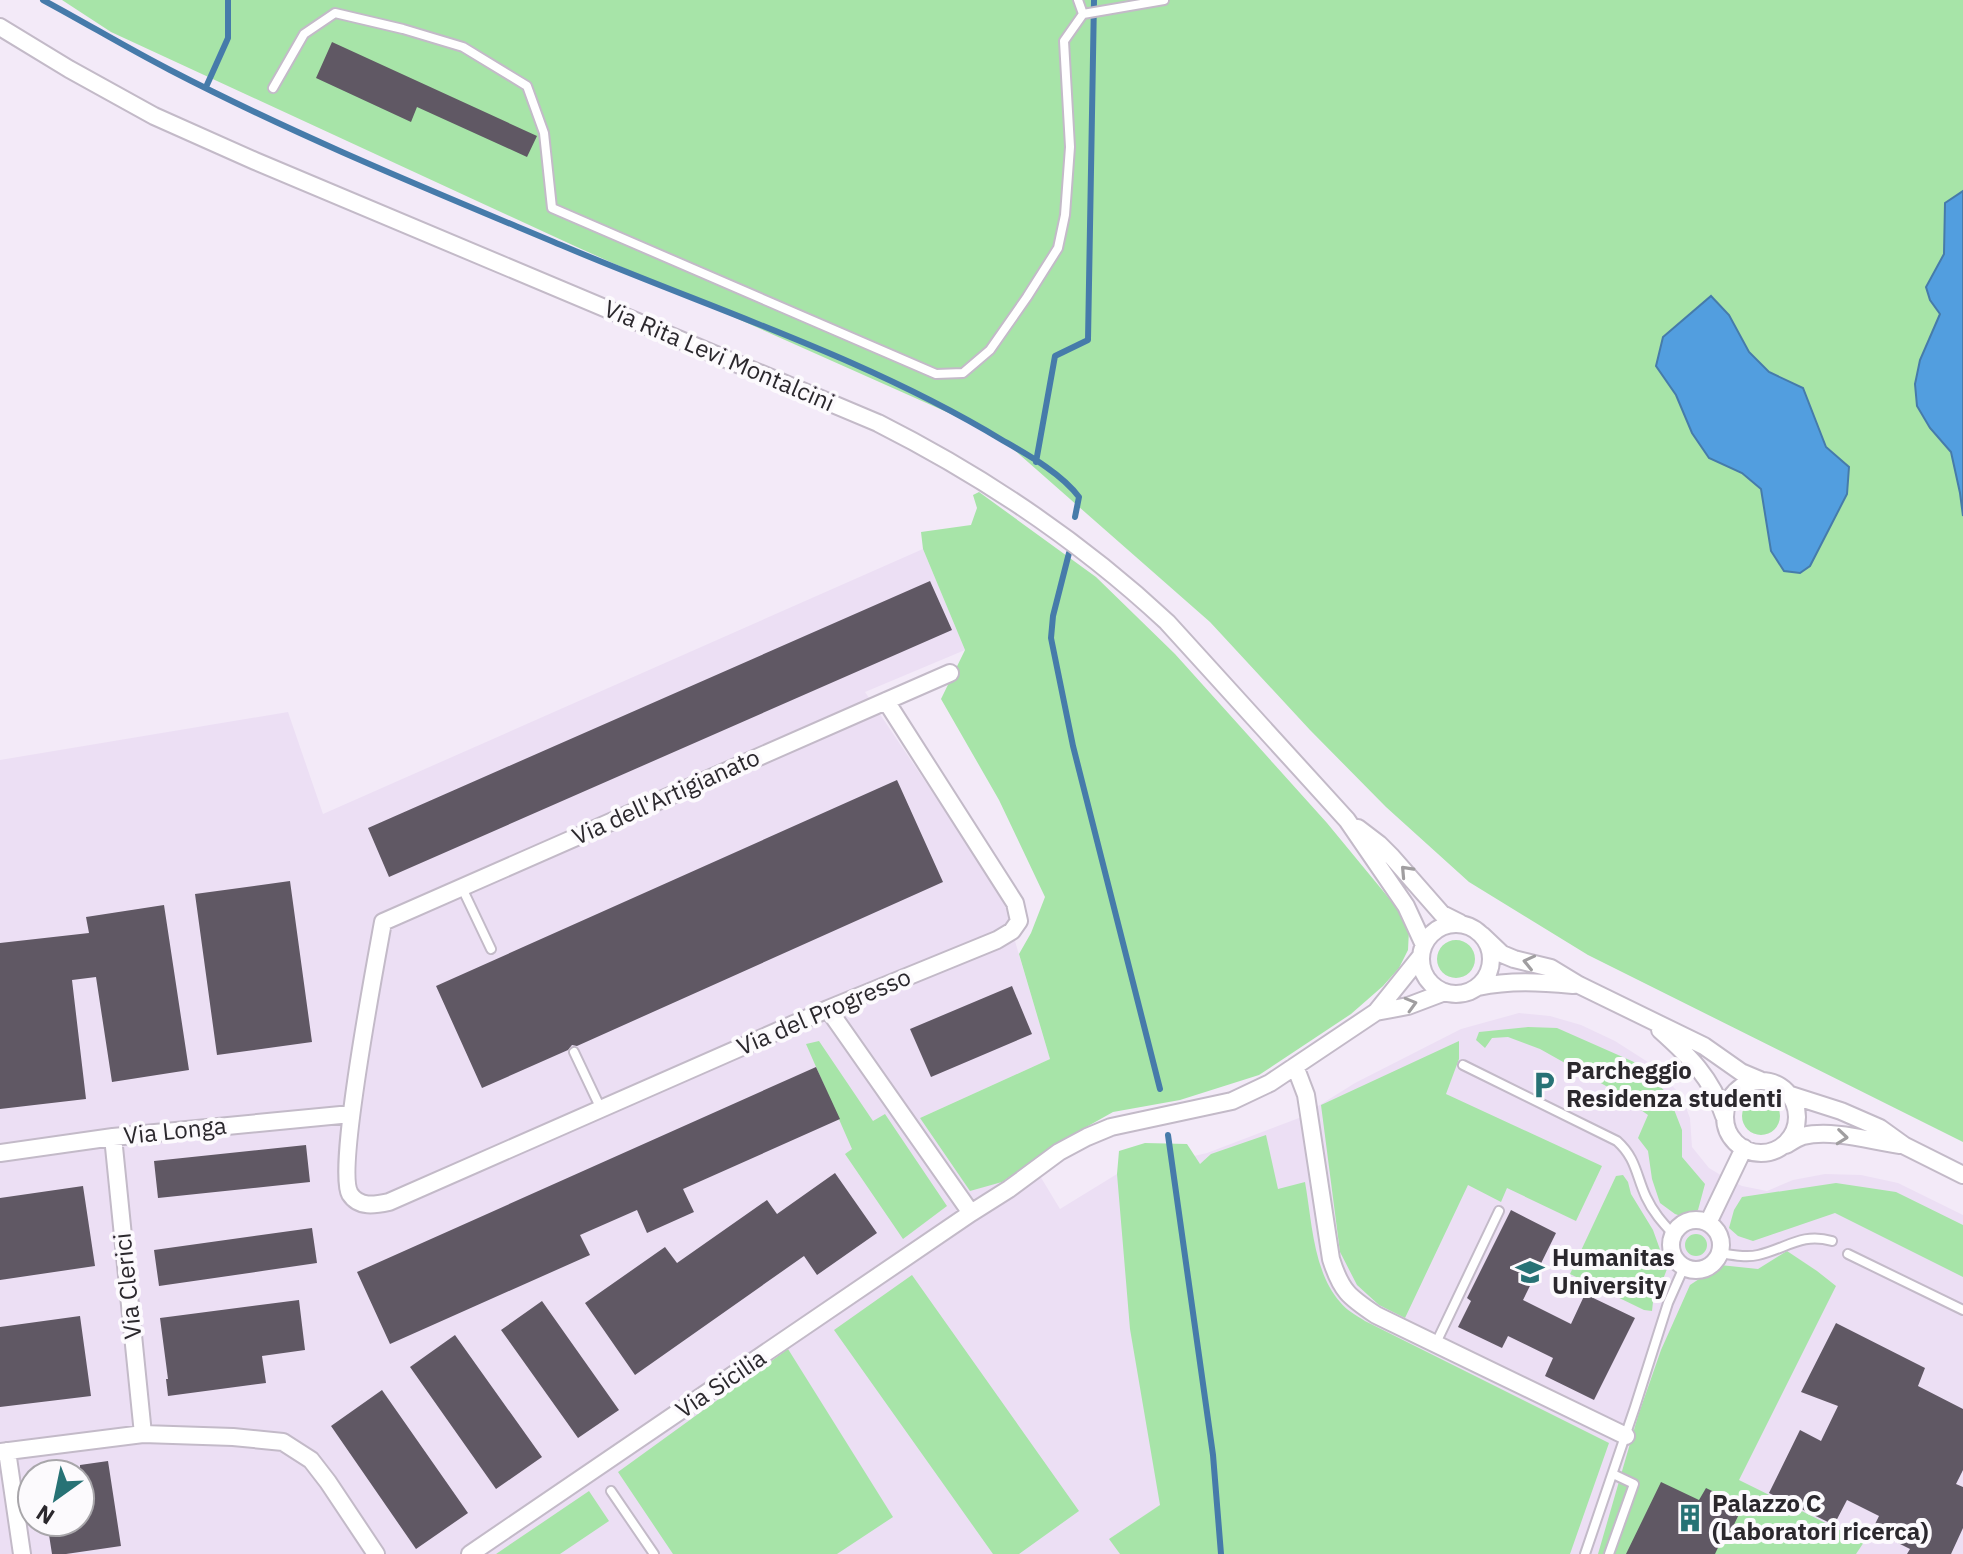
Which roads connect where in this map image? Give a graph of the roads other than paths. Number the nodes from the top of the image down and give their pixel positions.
1 (1078, 0) edge
2 (1164, 0) edge
3 (1083, 14) junction
4 (0, 27) edge
5 (273, 88) dead end
6 (950, 673) dead end
7 (886, 701) junction
8 (1347, 820) junction
9 (461, 887) junction
10 (1462, 924) junction
11 (1482, 935) junction
12 (491, 949) dead end
13 (1422, 950) junction
14 (1579, 985) junction
15 (1478, 987) junction
16 (1445, 992) junction
17 (828, 1009) junction
18 (1376, 1012) junction
19 (1650, 1020) junction
20 (574, 1052) dead end
21 (1463, 1065) dead end
22 (1295, 1066) junction
23 (1760, 1080) junction
24 (1791, 1095) junction
25 (602, 1110) junction
26 (351, 1114) junction
27 (1725, 1121) junction
28 (113, 1137) junction
29 (1905, 1146) junction
30 (1744, 1148) junction
31 (1780, 1148) junction
32 (0, 1153) edge
33 (1963, 1175) edge
34 (1499, 1211) dead end
35 (971, 1213) junction
36 (1708, 1223) junction
37 (1673, 1234) junction
38 (1832, 1241) dead end
39 (1720, 1253) junction
40 (1848, 1254) dead end
41 (1684, 1267) junction
42 (1963, 1310) edge
43 (1435, 1343) junction
44 (143, 1434) junction
45 (1626, 1436) junction
46 (4, 1452) edge
47 (1613, 1474) junction
48 (611, 1491) dead end
49 (22, 1554) edge
50 (376, 1554) edge
51 (470, 1554) edge
52 (654, 1554) edge
53 (1585, 1554) edge
54 (1609, 1554) edge

1 - 3 lane
2 - 3 lane
3 - 5 lane
4 - 8 street, Via Rita Levi Montalcini
6 - 7 street, Via dell'Artigianato
7 - 9 street, Via dell'Artigianato
7 - 17 street, Via del Progresso
10 -> 8 street, Via Rita Levi Montalcini
8 - 13 street, Via Rita Levi Montalcini
9 - 12 lane
9 - 26 street, Via dell'Artigianato
10 - 11 street, Via Rita Levi Montalcini
10 - 13 street
14 -> 11 street, Via Rita Levi Montalcini
11 - 15 street
13 - 16 street, Via Rita Levi Montalcini
13 - 18 street
14 - 15 street, Via Rita Levi Montalcini
14 - 19 street, Via Rita Levi Montalcini
15 - 16 street, Via Rita Levi Montalcini
18 -> 16 street
17 - 25 street, Via del Progresso
17 - 35 street
18 - 22 street, Via Sicilia
19 - 23 street, Via Rita Levi Montalcini
19 - 27 street, Via Rita Levi Montalcini
20 - 25 lane
21 - 37 lane
22 - 35 street, Via Sicilia
22 - 43 street
23 - 24 street, Via Rita Levi Montalcini
23 - 27 street
24 - 29 street, Via Rita Levi Montalcini
24 - 31 street
25 - 26 street, Via del Progresso
26 - 28 street, Via Longa
27 - 30 street, Via Rita Levi Montalcini
28 - 32 street, Via Longa
28 - 44 street, Via Clerici
31 -> 29 street, Via Rita Levi Montalcini
29 - 33 street, Via Rita Levi Montalcini
30 - 31 street, Via Rita Levi Montalcini
30 - 36 street
34 - 43 lane
35 - 51 street, Via Sicilia
36 - 37 street
36 - 39 street
37 - 41 street
38 - 39 lane
39 - 41 street
40 - 42 lane
41 - 45 lane
43 - 45 street
44 - 46 street
44 - 50 street
45 - 47 lane
46 - 49 street
47 - 53 lane
47 - 54 lane
48 - 52 lane

